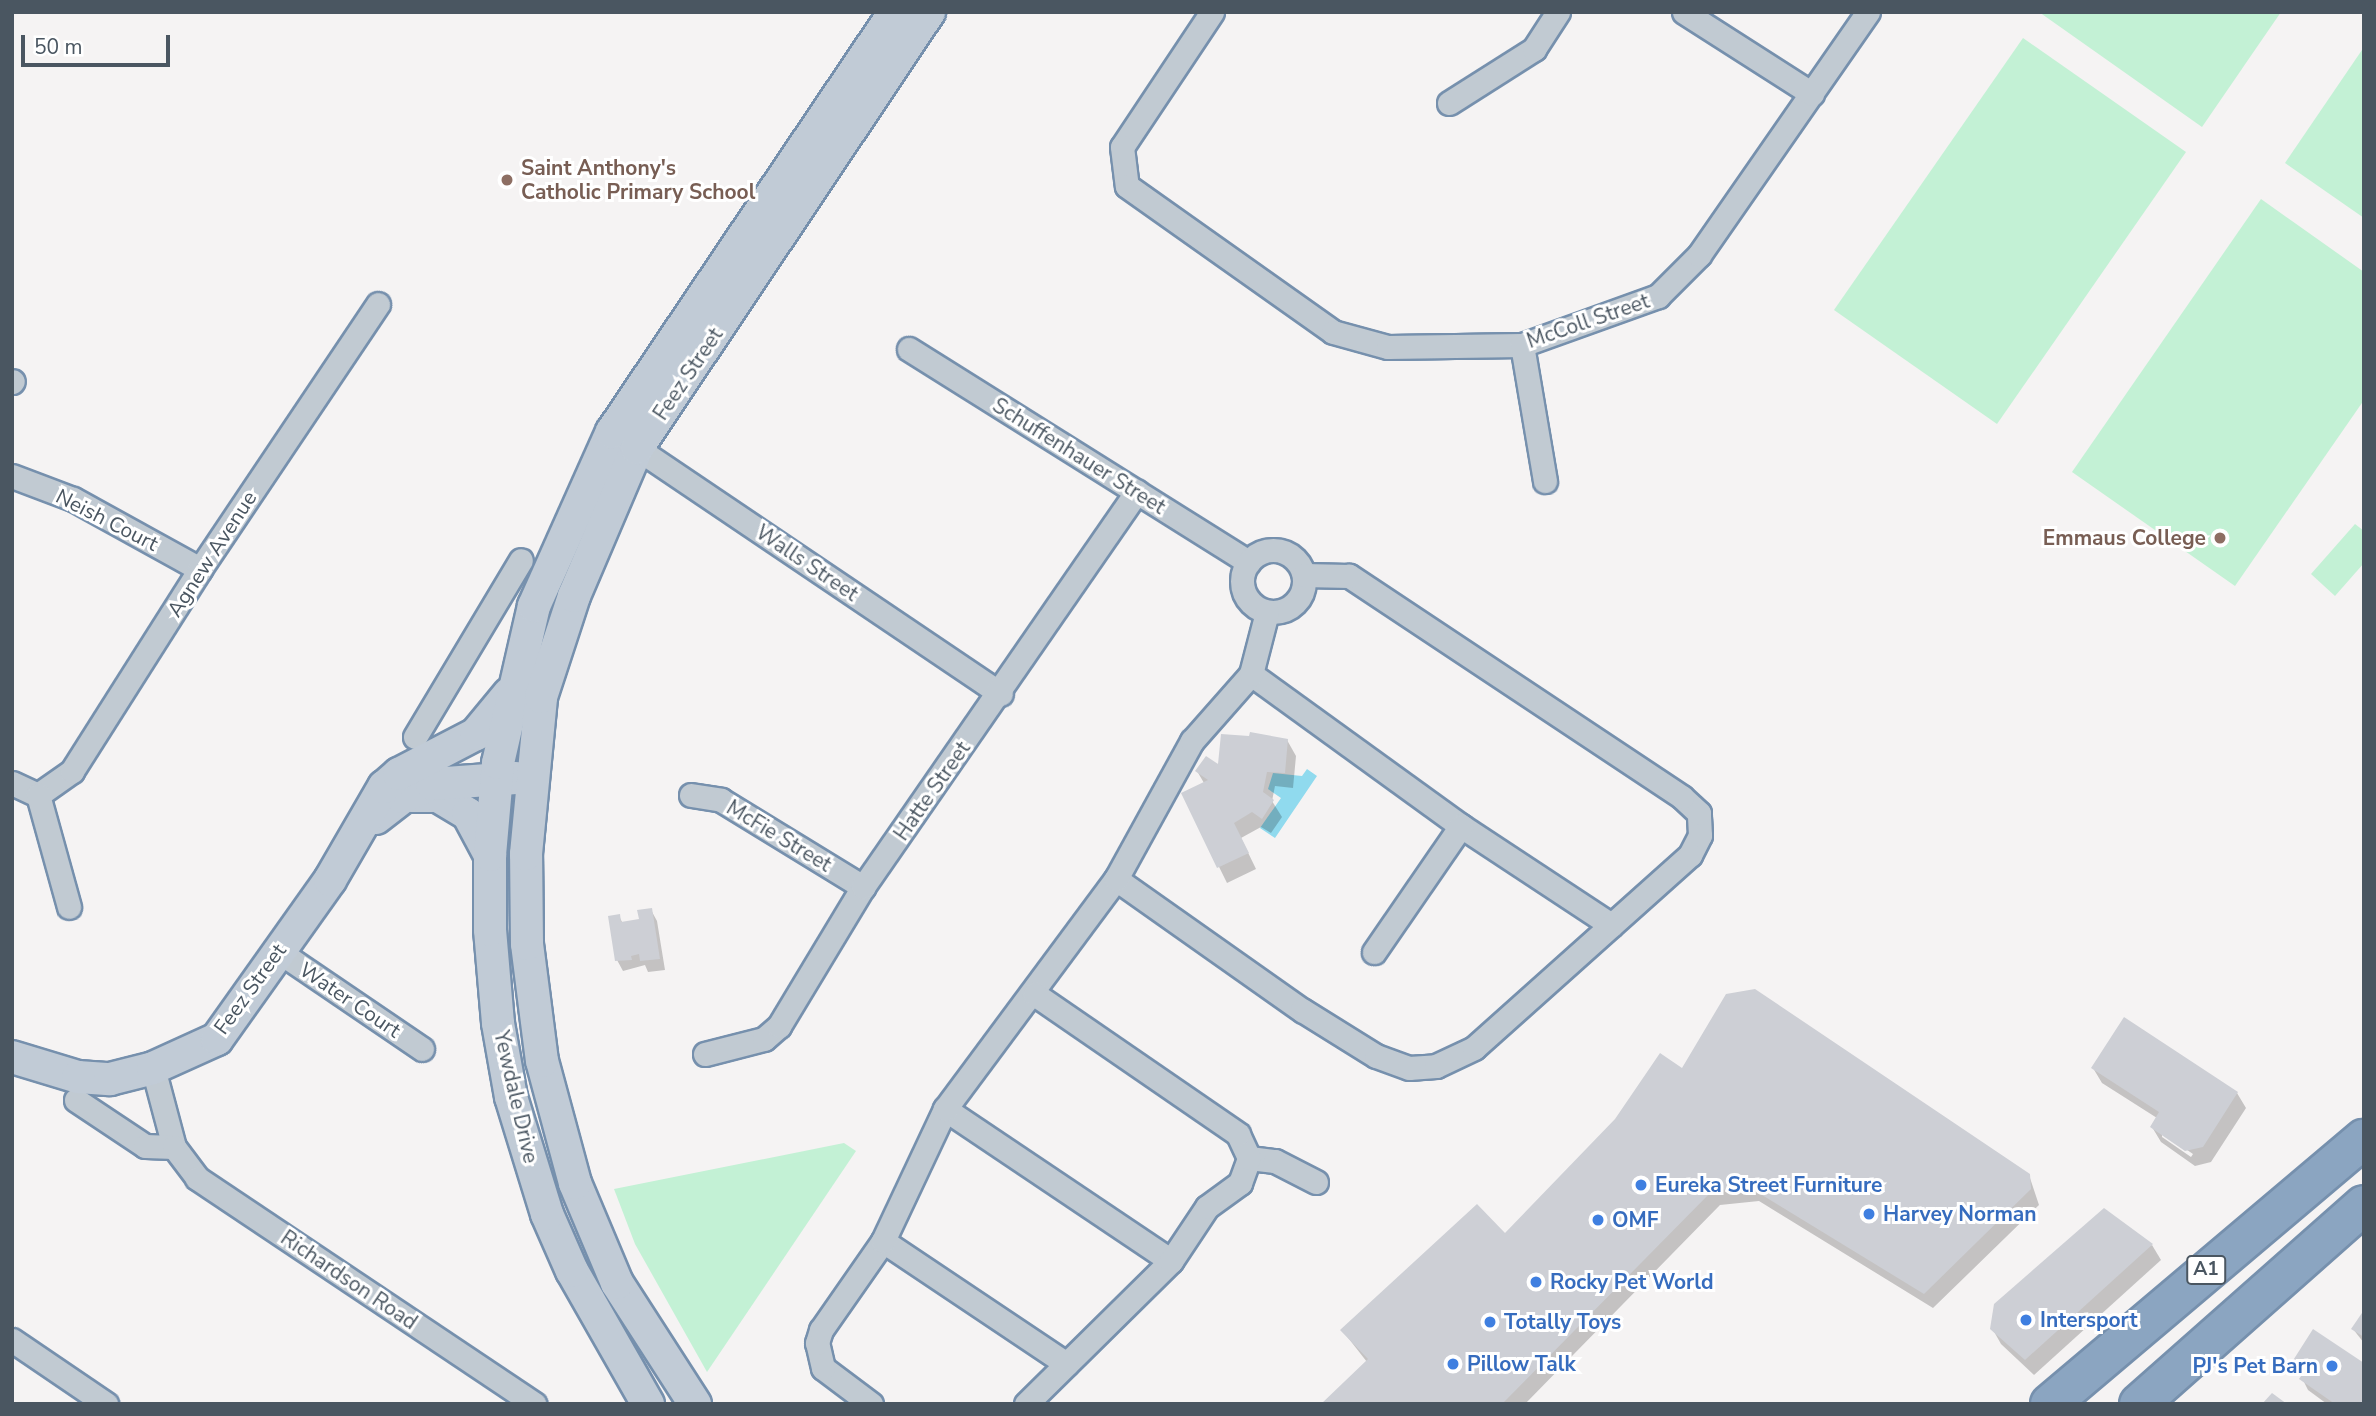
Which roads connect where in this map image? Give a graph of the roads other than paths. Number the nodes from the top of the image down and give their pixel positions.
1 (895, 12) edge
2 (929, 12) edge
3 (1558, 12) edge
4 (1684, 12) edge
5 (1868, 12) edge
6 (1208, 14) edge
7 (1812, 94) junction
8 (1449, 103) dead end
9 (378, 304) dead end
10 (1522, 345) junction
11 (909, 349) dead end
12 (625, 440) junction
13 (12, 476) edge
14 (1545, 481) dead end
15 (1137, 492) junction
16 (521, 560) dead end
17 (1249, 562) junction
18 (200, 569) junction
19 (1304, 575) junction
20 (504, 589) junction
21 (536, 603) junction
22 (1267, 612) junction
23 (1251, 674) junction
24 (512, 690) junction
25 (1001, 694) junction
26 (423, 746) junction
27 (497, 773) junction
28 (534, 774) junction
29 (12, 783) edge
30 (38, 795) junction
31 (691, 795) dead end
32 (402, 797) junction
33 (1461, 826) junction
34 (359, 833) junction
35 (490, 855) junction
36 (1116, 879) junction
37 (863, 887) junction
38 (69, 907) dead end
39 (1611, 925) junction
40 (278, 951) junction
41 (1374, 952) dead end
42 (1034, 994) junction
43 (422, 1049) dead end
44 (705, 1054) dead end
45 (12, 1057) edge
46 (153, 1068) junction
47 (76, 1100) dead end
48 (946, 1109) junction
49 (2364, 1139) edge
50 (174, 1147) junction
51 (1249, 1158) junction
52 (1316, 1182) dead end
53 (2364, 1205) edge
54 (883, 1241) junction
55 (1171, 1261) junction
56 (12, 1340) edge
57 (1067, 1364) junction
58 (106, 1404) edge
59 (534, 1404) edge
60 (649, 1404) edge
61 (695, 1404) edge
62 (871, 1404) edge
63 (1026, 1404) edge
64 (2050, 1404) edge
65 (2139, 1404) edge

1 - 12 main road, Feez Street
2 - 12 main road, Feez Street
3 - 8 street
4 - 7 street
5 - 7 street, McColl Street
6 - 10 street, McColl Street
7 - 10 street, McColl Street
9 - 18 street, Agnew Avenue
10 - 14 street
11 - 15 street, Schuffenhauer Street
12 - 21 main road, Feez Street
12 - 25 street, Walls Street
12 - 28 main road, Feez Street
13 - 18 street, Neish Court
15 - 17 street, Schuffenhauer Street
15 - 25 street, Hatte Street
16 - 20 street, Feez Street
17 - 19 street
17 - 22 street
18 - 30 street, Agnew Avenue
19 - 22 street
19 - 39 street
20 - 21 street
20 - 26 street, Feez Street
21 - 24 main road, Feez Street
22 - 23 street
23 - 33 street
23 - 36 street
24 - 26 main road
24 - 27 main road, Feez Street
25 - 37 street, Hatte Street
26 - 27 main road, Feez Street
26 - 34 main road, Feez Street
27 - 28 main road, Feez Street
27 - 32 main road, Feez Street
27 - 35 main road, Yewdale Drive
28 - 61 main road, Yewdale Drive
29 - 30 street
30 - 38 street
31 - 37 street, McFie Street
32 - 34 main road, Feez Street
32 - 35 main road
33 - 39 street
33 - 41 street
34 - 40 main road, Feez Street
35 - 60 main road, Yewdale Drive
36 - 39 street
36 - 42 street
37 - 44 street, Hatte Street
40 - 43 street, Water Court
40 - 46 main road, Feez Street
42 - 48 street
42 - 51 street
45 - 46 main road, Feez Street
46 - 50 street, Richardson Road
47 - 50 street
48 - 54 street
48 - 55 street
49 - 64 highway, A1
50 - 59 street, Richardson Road
51 - 52 street
51 - 55 street
53 - 65 highway, A1
54 - 57 street
54 - 62 street
55 - 57 street
56 - 58 street
57 - 63 street

